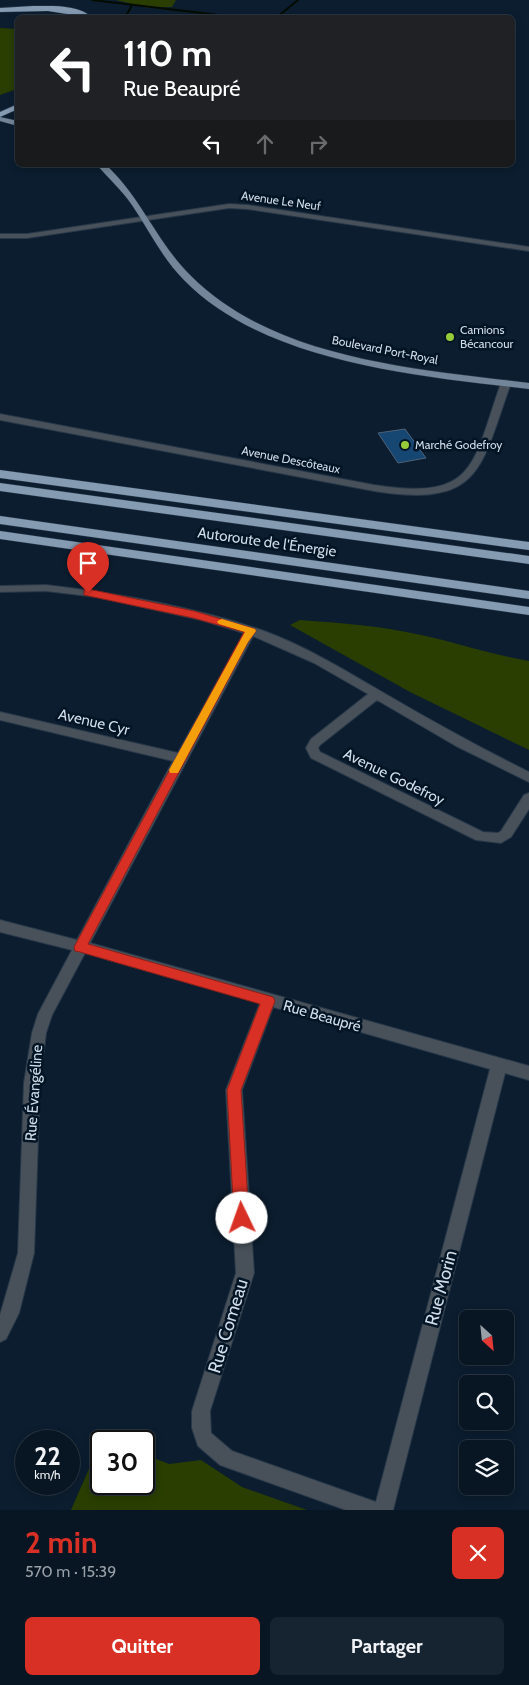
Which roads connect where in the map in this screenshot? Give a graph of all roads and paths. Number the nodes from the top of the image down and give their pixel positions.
1 (0, 10) edge
2 (87, 15) edge
3 (15, 108) edge
4 (0, 117) edge
5 (15, 123) edge
6 (103, 167) edge
7 (146, 218) junction
8 (0, 236) edge
9 (529, 249) edge
10 (506, 383) junction
11 (529, 386) edge
12 (0, 412) edge
13 (4, 418) edge
14 (0, 464) edge
15 (0, 474) edge
16 (0, 487) edge
17 (96, 487) junction
18 (0, 520) edge
19 (380, 526) junction
20 (0, 535) edge
21 (529, 537) edge
22 (0, 543) edge
23 (529, 546) edge
24 (148, 557) junction
25 (529, 560) edge
26 (0, 589) edge
27 (529, 595) edge
28 (423, 596) junction
29 (529, 611) edge
30 (529, 622) edge
31 (251, 631) junction
32 (376, 694) junction
33 (0, 716) edge
34 (181, 758) junction
35 (529, 777) edge
36 (529, 798) edge
37 (0, 926) edge
38 (80, 947) junction
39 (268, 1001) junction
40 (499, 1065) junction
41 (529, 1074) edge
42 (0, 1333) edge
43 (373, 1510) edge
44 (383, 1510) edge

1 - 2 highway
3 - 4 highway
4 - 5 main road
6 - 7 main road, Boulevard Port-Royal
7 - 8 street, Avenue Le Neuf
7 - 9 street, Avenue Le Neuf
7 - 10 main road, Boulevard Port-Royal
10 - 11 main road, Boulevard Port-Royal
10 - 13 street, Avenue Descôteaux
12 - 13 street, Avenue Descôteaux
14 - 17 highway
15 - 17 highway
16 - 25 highway, Autoroute de l'Énergie
17 - 19 highway
18 - 27 highway, Autoroute de l'Énergie
19 - 21 highway
19 - 23 highway
20 - 24 highway
22 - 24 highway
24 - 28 highway
26 - 31 street
28 - 29 highway
28 - 30 highway
31 - 32 street
31 - 34 street, Rue Évangéline
32 - 35 street
32 - 36 street, Avenue Godefroy
33 - 34 street, Avenue Cyr
34 - 38 street, Rue Évangéline
37 - 38 street, Rue Beaupré
38 - 39 street, Rue Beaupré
38 - 42 street, Rue Évangéline
39 - 40 street, Rue Beaupré
39 - 43 street, Rue Comeau
40 - 41 street, Rue Beaupré
40 - 44 street, Rue Morin

